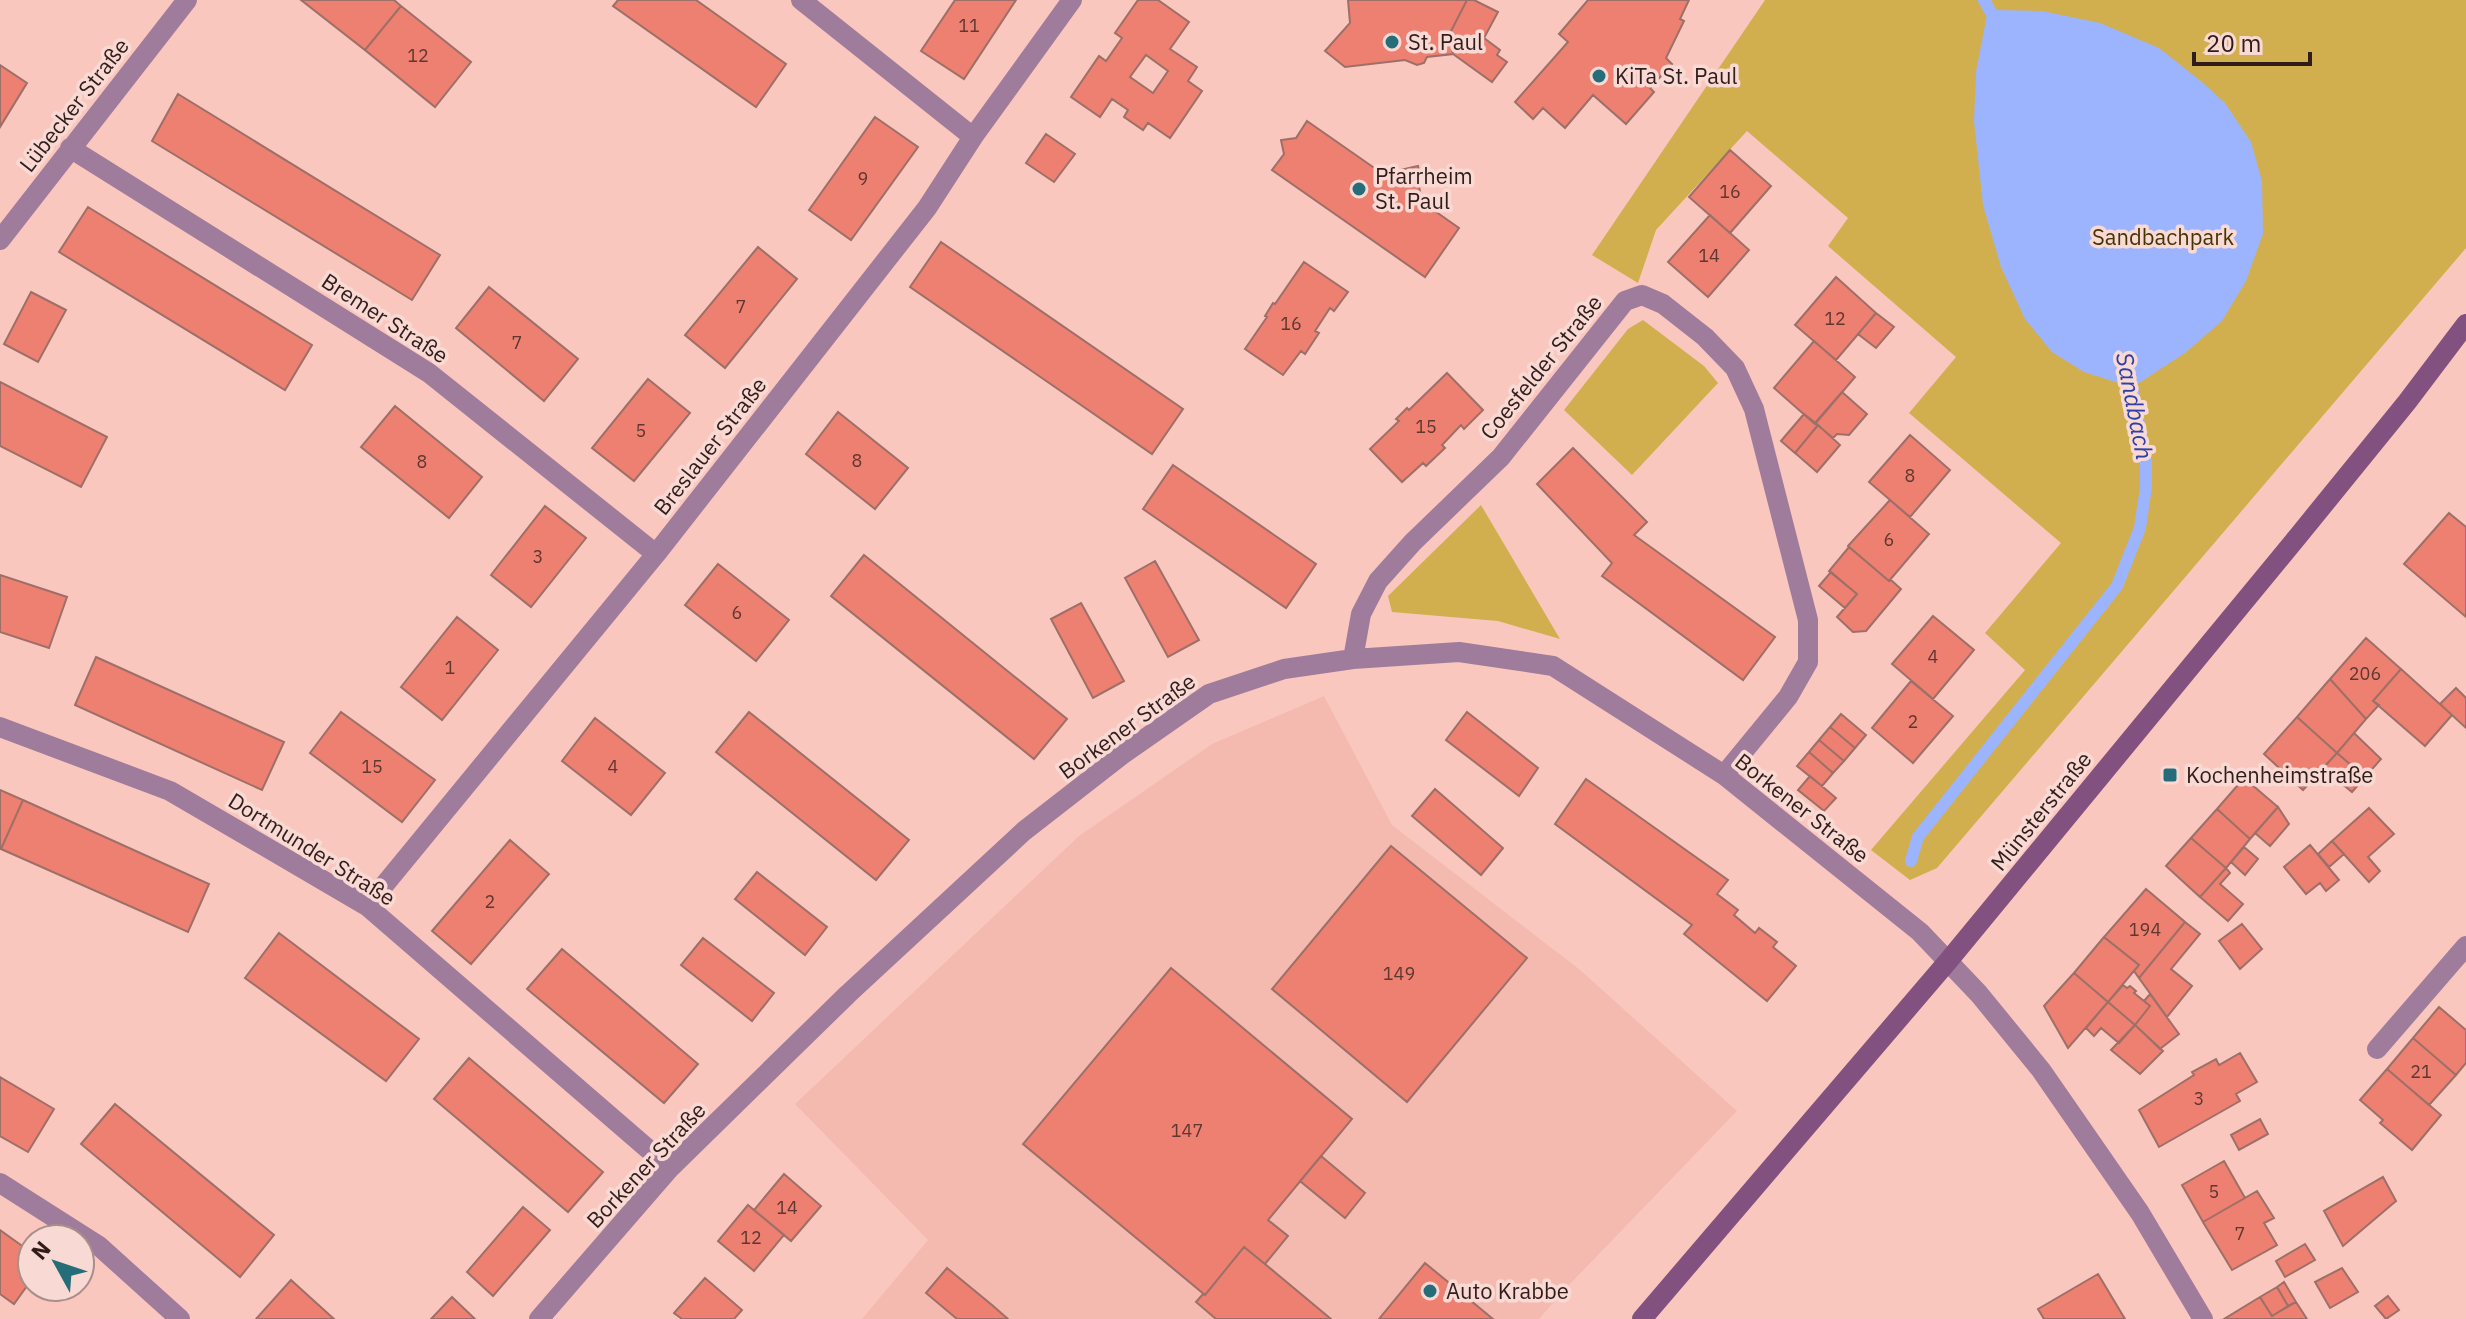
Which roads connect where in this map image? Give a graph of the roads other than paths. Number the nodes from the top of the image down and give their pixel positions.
1 (187, 0) edge
2 (801, 0) edge
3 (1072, 0) edge
4 (973, 137) junction
5 (70, 148) junction
6 (0, 240) edge
7 (2466, 324) edge
8 (656, 554) junction
9 (1353, 659) junction
10 (0, 727) edge
11 (1724, 775) junction
12 (367, 906) junction
13 (2466, 946) edge
14 (1949, 960) junction
15 (2377, 1049) dead end
16 (670, 1168) junction
17 (0, 1183) edge
18 (180, 1319) edge
19 (539, 1319) edge
20 (1642, 1319) edge
21 (2203, 1319) edge

1 - 5 street, Lübecker Straße
2 - 4 street
3 - 4 street, Breslauer Straße
4 - 8 street, Breslauer Straße
5 - 6 street, Lübecker Straße
5 - 8 street, Bremer Straße
7 - 14 main road, Münsterstraße
8 - 12 street, Breslauer Straße
9 - 11 street, Borkener Straße
9 - 11 street, Coesfelder Straße
9 - 16 street, Borkener Straße
10 - 12 street, Dortmunder Straße
11 - 14 street, Borkener Straße
12 - 16 street, Dortmunder Straße
13 - 15 street
14 - 20 main road, Münsterstraße
14 - 21 street
16 - 19 street, Borkener Straße
17 - 18 street

